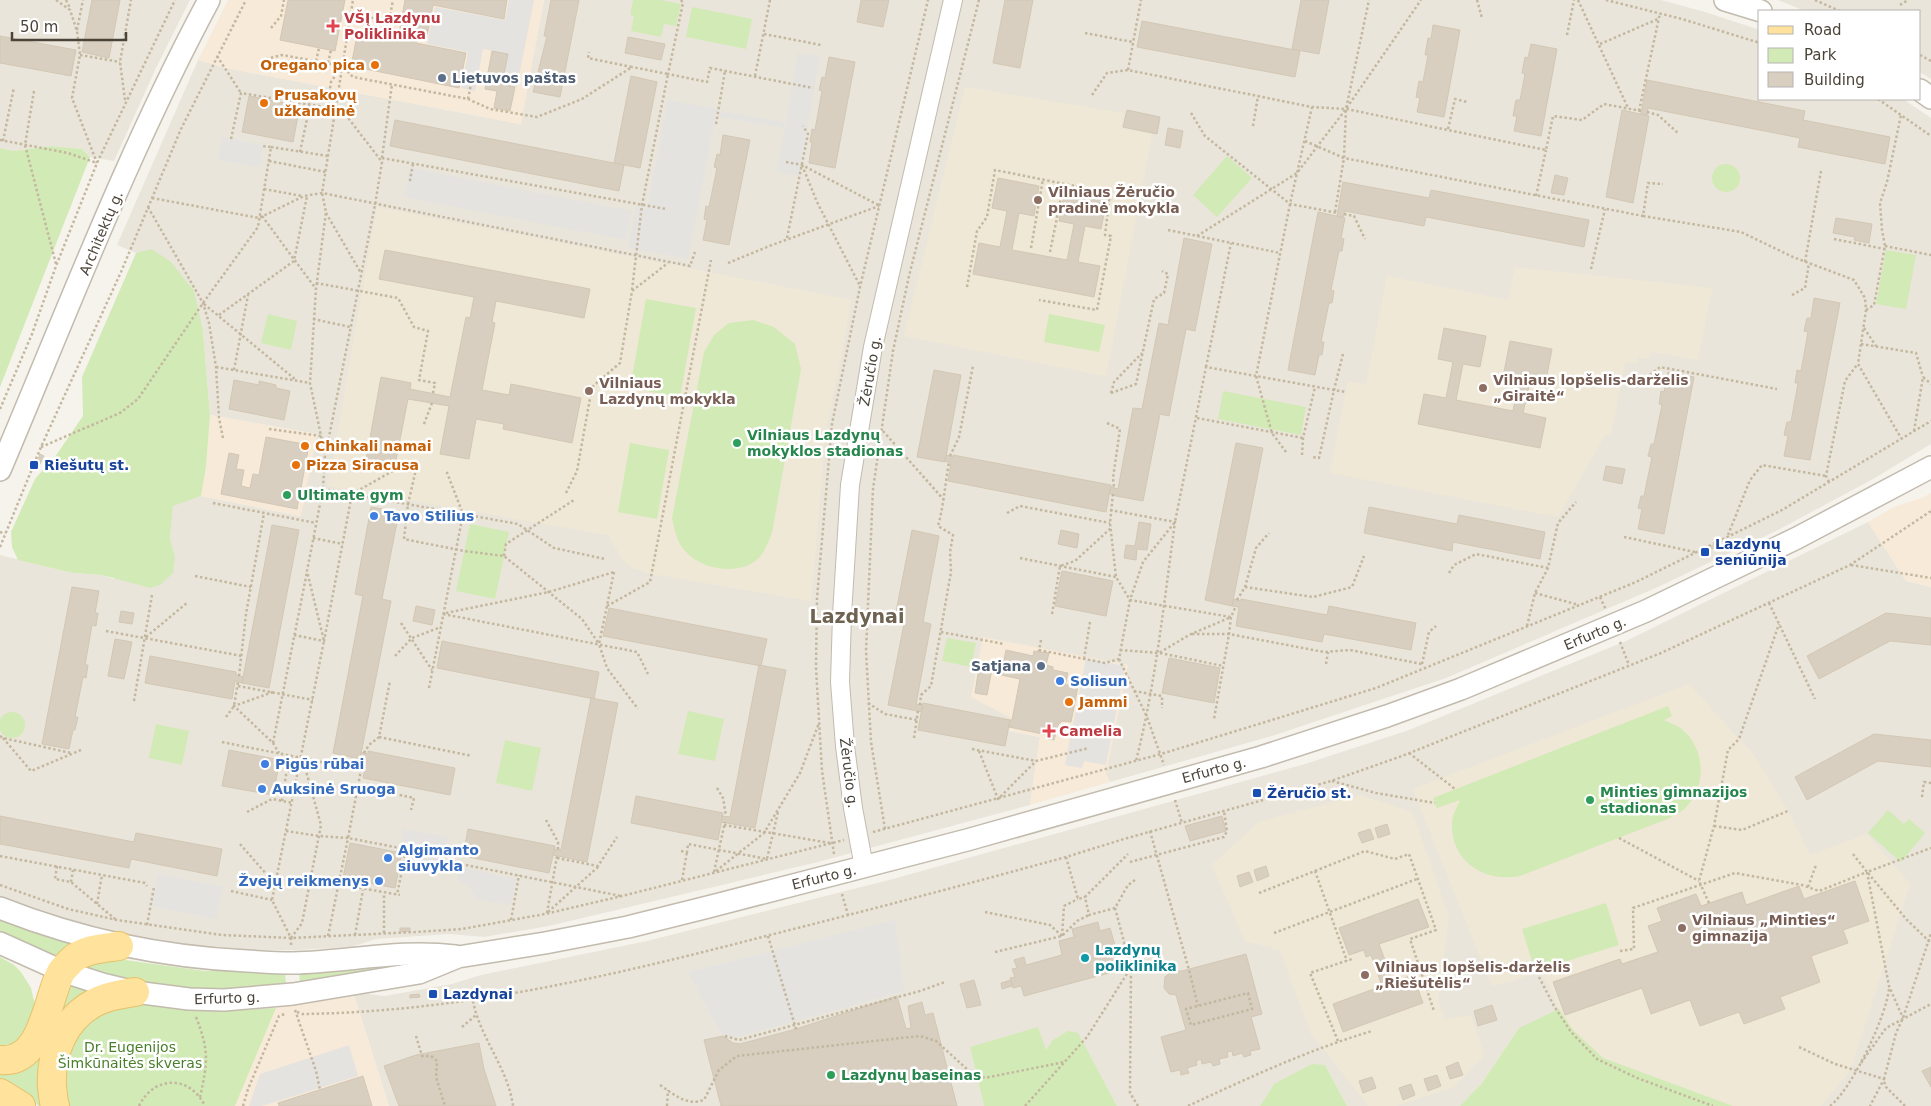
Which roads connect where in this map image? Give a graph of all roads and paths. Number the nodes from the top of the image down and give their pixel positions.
1 (56, 0) edge
2 (66, 0) edge
3 (83, 0) edge
4 (131, 0) edge
5 (175, 0) edge
6 (209, 0) edge
7 (246, 0) edge
8 (284, 0) edge
9 (353, 0) edge
10 (393, 0) edge
11 (682, 0) edge
12 (770, 0) edge
13 (953, 0) edge
14 (979, 0) edge
15 (1141, 0) edge
16 (1369, 0) edge
17 (1421, 0) edge
18 (1477, 0) edge
19 (1574, 0) edge
20 (1578, 0) edge
21 (1606, 0) edge
22 (1725, 0) edge
23 (1815, 0) edge
24 (1908, 0) edge
25 (1900, 5) dead end
26 (70, 10) junction
27 (1758, 10) edge
28 (1838, 10) edge
29 (1660, 13) junction
30 (351, 14) junction
31 (1482, 18) dead end
32 (1659, 19) junction
33 (271, 28) dead end
34 (77, 31) junction
35 (1085, 33) dead end
36 (763, 34) junction
37 (1567, 35) dead end
38 (1133, 42) junction
39 (1758, 42) edge
40 (1600, 44) junction
41 (821, 45) dead end
42 (319, 48) dead end
43 (331, 50) dead end
44 (589, 52) dead end
45 (80, 55) junction
46 (217, 56) junction
47 (266, 59) dead end
48 (316, 61) junction
49 (120, 62) junction
50 (328, 63) junction
51 (342, 66) junction
52 (632, 67) junction
53 (1128, 70) junction
54 (725, 71) junction
55 (668, 74) junction
56 (755, 76) junction
57 (392, 84) junction
58 (471, 84) dead end
59 (14, 87) dead end
60 (812, 88) dead end
61 (34, 91) dead end
62 (241, 93) junction
63 (1092, 95) dead end
64 (1258, 96) junction
65 (468, 98) junction
66 (1879, 100) edge
67 (126, 101) junction
68 (1467, 102) dead end
69 (310, 105) junction
70 (1312, 107) junction
71 (326, 108) junction
72 (1628, 108) junction
73 (1346, 109) junction
74 (335, 110) junction
75 (1647, 112) dead end
76 (1191, 113) dead end
77 (1901, 115) junction
78 (716, 124) dead end
79 (803, 126) dead end
80 (1253, 126) dead end
81 (1448, 129) junction
82 (1679, 134) dead end
83 (1931, 136) edge
84 (231, 139) dead end
85 (2, 140) edge
86 (1305, 141) junction
87 (25, 145) junction
88 (262, 146) dead end
89 (271, 148) junction
90 (1316, 148) junction
91 (1546, 150) junction
92 (300, 152) junction
93 (328, 156) junction
94 (1344, 158) junction
95 (382, 160) junction
96 (269, 161) junction
97 (786, 162) dead end
98 (97, 163) junction
99 (413, 164) junction
100 (802, 165) junction
101 (1821, 171) dead end
102 (326, 172) junction
103 (1297, 173) junction
104 (1043, 179) junction
105 (414, 180) dead end
106 (1064, 183) junction
107 (1663, 184) dead end
108 (264, 189) junction
109 (1270, 189) junction
110 (322, 193) junction
111 (305, 196) junction
112 (1536, 196) junction
113 (152, 198) junction
114 (642, 204) junction
115 (1290, 204) junction
116 (375, 205) junction
117 (148, 206) junction
118 (666, 209) dead end
119 (1605, 209) junction
120 (326, 212) junction
121 (1344, 214) dead end
122 (1643, 216) junction
123 (261, 218) junction
124 (828, 225) junction
125 (1168, 230) dead end
126 (1197, 236) junction
127 (787, 239) junction
128 (1365, 239) dead end
129 (1834, 239) dead end
130 (1231, 243) junction
131 (1031, 248) dead end
132 (1885, 248) junction
133 (694, 252) dead end
134 (1050, 252) dead end
135 (1280, 253) junction
136 (1931, 255) edge
137 (636, 256) junction
138 (711, 260) dead end
139 (294, 261) junction
140 (668, 262) junction
141 (1807, 262) junction
142 (728, 263) dead end
143 (56, 266) junction
144 (1591, 269) dead end
145 (1162, 271) dead end
146 (361, 273) junction
147 (316, 283) junction
148 (860, 287) dead end
149 (967, 287) dead end
150 (316, 289) junction
151 (357, 291) junction
152 (632, 291) junction
153 (249, 294) junction
154 (1792, 295) dead end
155 (1039, 300) dead end
156 (202, 303) junction
157 (1866, 310) junction
158 (219, 316) junction
159 (313, 319) junction
160 (1864, 326) junction
161 (350, 327) junction
162 (242, 334) junction
163 (1861, 344) junction
164 (1876, 346) junction
165 (1143, 352) junction
166 (1344, 354) dead end
167 (1858, 364) junction
168 (973, 366) dead end
169 (216, 367) junction
170 (1206, 367) junction
171 (234, 370) junction
172 (1650, 375) dead end
173 (1256, 376) junction
174 (1923, 377) junction
175 (296, 380) junction
176 (310, 383) junction
177 (1931, 384) edge
178 (1315, 386) junction
179 (1334, 390) junction
180 (1777, 390) dead end
181 (1346, 392) dead end
182 (433, 393) dead end
183 (432, 404) dead end
184 (0, 409) edge
185 (1196, 418) junction
186 (1931, 421) edge
187 (1107, 423) dead end
188 (424, 424) dead end
189 (269, 429) dead end
190 (882, 430) junction
191 (1914, 431) junction
192 (1272, 432) junction
193 (321, 436) junction
194 (223, 438) dead end
195 (1303, 438) junction
196 (1902, 438) junction
197 (41, 447) junction
198 (1286, 452) dead end
199 (325, 454) junction
200 (1302, 455) dead end
201 (950, 456) dead end
202 (1312, 457) dead end
203 (948, 462) dead end
204 (1931, 467) edge
205 (0, 470) edge
206 (446, 470) dead end
207 (1826, 476) junction
208 (1829, 482) junction
209 (1114, 488) dead end
210 (323, 489) junction
211 (352, 494) junction
212 (566, 494) dead end
213 (1113, 494) dead end
214 (574, 500) dead end
215 (944, 501) junction
216 (1576, 502) dead end
217 (213, 503) dead end
218 (408, 504) junction
219 (1110, 510) junction
220 (1931, 512) edge
221 (264, 513) junction
222 (1007, 513) dead end
223 (463, 514) junction
224 (316, 522) junction
225 (1175, 522) junction
226 (1110, 524) junction
227 (1111, 528) junction
228 (0, 532) edge
229 (527, 532) junction
230 (1269, 533) dead end
231 (5, 534) junction
232 (1624, 537) dead end
233 (1727, 537) junction
234 (313, 538) junction
235 (343, 544) junction
236 (0, 547) edge
237 (456, 549) junction
238 (1697, 552) junction
239 (504, 556) junction
240 (1364, 556) dead end
241 (605, 558) dead end
242 (1020, 558) dead end
243 (1850, 565) junction
244 (1060, 566) junction
245 (1548, 568) junction
246 (307, 571) junction
247 (1449, 573) dead end
248 (195, 576) dead end
249 (1116, 577) junction
250 (1931, 578) edge
251 (251, 587) junction
252 (1245, 587) junction
253 (548, 592) junction
254 (1535, 593) junction
255 (152, 595) dead end
256 (1130, 600) junction
257 (1237, 600) dead end
258 (188, 602) dead end
259 (1769, 603) junction
260 (1580, 605) junction
261 (606, 606) junction
262 (1164, 606) junction
263 (1236, 606) dead end
264 (443, 614) junction
265 (1052, 614) dead end
266 (1231, 617) junction
267 (1090, 622) dead end
268 (401, 623) dead end
269 (1779, 624) junction
270 (1436, 626) dead end
271 (1527, 626) junction
272 (441, 627) junction
273 (106, 630) dead end
274 (940, 632) junction
275 (1188, 634) junction
276 (1229, 634) junction
277 (294, 635) junction
278 (145, 638) junction
279 (412, 638) junction
280 (324, 640) junction
281 (1041, 640) dead end
282 (599, 644) junction
283 (1004, 644) dead end
284 (1120, 650) junction
285 (1328, 652) junction
286 (1159, 653) junction
287 (242, 656) junction
288 (395, 656) dead end
289 (1084, 659) junction
290 (1119, 659) junction
291 (1326, 664) dead end
292 (1422, 664) junction
293 (1223, 666) junction
294 (1424, 669) junction
295 (432, 670) junction
296 (648, 674) dead end
297 (239, 676) dead end
298 (390, 680) dead end
299 (429, 688) dead end
300 (1134, 691) junction
301 (273, 692) junction
302 (282, 694) junction
303 (1151, 694) junction
304 (1815, 698) dead end
305 (313, 700) junction
306 (134, 701) dead end
307 (868, 702) junction
308 (920, 705) dead end
309 (234, 706) junction
310 (1162, 708) dead end
311 (638, 709) dead end
312 (918, 711) dead end
313 (226, 717) dead end
314 (1148, 717) junction
315 (1214, 719) dead end
316 (917, 720) junction
317 (819, 721) dead end
318 (2, 737) edge
319 (379, 737) junction
320 (914, 738) dead end
321 (222, 742) dead end
322 (273, 743) junction
323 (1089, 748) dead end
324 (80, 750) dead end
325 (972, 750) dead end
326 (979, 751) junction
327 (364, 753) dead end
328 (1408, 753) junction
329 (73, 754) junction
330 (280, 754) junction
331 (1161, 754) junction
332 (472, 756) dead end
333 (302, 758) junction
334 (364, 759) dead end
335 (1036, 761) junction
336 (1136, 761) junction
337 (1165, 769) dead end
338 (361, 770) junction
339 (1331, 781) junction
340 (1931, 783) edge
341 (358, 786) junction
342 (718, 788) dead end
343 (1455, 789) dead end
344 (1922, 797) dead end
345 (1175, 798) dead end
346 (998, 799) junction
347 (282, 801) junction
348 (293, 803) junction
349 (1435, 803) dead end
350 (779, 808) junction
351 (411, 810) dead end
352 (1224, 811) junction
353 (1788, 811) dead end
354 (247, 812) dead end
355 (726, 816) dead end
356 (546, 820) dead end
357 (1182, 823) junction
358 (1714, 826) junction
359 (885, 829) junction
360 (286, 831) junction
361 (764, 832) junction
362 (1150, 832) junction
363 (773, 834) junction
364 (319, 836) junction
365 (858, 836) junction
366 (617, 837) dead end
367 (348, 838) junction
368 (1619, 838) dead end
369 (832, 843) junction
370 (240, 844) dead end
371 (1931, 848) edge
372 (558, 850) dead end
373 (719, 850) junction
374 (681, 851) dead end
375 (687, 852) junction
376 (738, 854) junction
377 (1128, 854) dead end
378 (1853, 854) dead end
379 (1156, 855) junction
380 (0, 856) edge
381 (1066, 857) junction
382 (767, 859) junction
383 (1130, 862) dead end
384 (456, 863) dead end
385 (1816, 865) dead end
386 (57, 866) junction
387 (598, 866) junction
388 (864, 867) junction
389 (73, 870) junction
390 (1315, 871) junction
391 (714, 872) junction
392 (1866, 872) junction
393 (102, 875) junction
394 (519, 875) junction
395 (1418, 878) junction
396 (310, 879) junction
397 (682, 880) junction
398 (1135, 880) dead end
399 (1699, 880) junction
400 (71, 882) junction
401 (553, 882) junction
402 (275, 884) junction
403 (338, 884) junction
404 (1700, 884) junction
405 (0, 885) edge
406 (148, 886) dead end
407 (576, 886) junction
408 (154, 887) dead end
409 (1808, 887) junction
410 (363, 889) junction
411 (231, 891) dead end
412 (384, 893) junction
413 (1259, 893) dead end
414 (842, 894) dead end
415 (622, 896) junction
416 (1085, 897) junction
417 (1078, 899) junction
418 (272, 900) junction
419 (1709, 903) dead end
420 (97, 904) junction
421 (0, 908) edge
422 (1115, 908) junction
423 (985, 912) dead end
424 (1329, 912) junction
425 (547, 913) junction
426 (848, 915) junction
427 (1089, 916) junction
428 (511, 920) junction
429 (147, 925) junction
430 (118, 933) junction
431 (384, 933) junction
432 (1274, 933) dead end
433 (1931, 933) edge
434 (354, 935) junction
435 (328, 936) junction
436 (768, 936) junction
437 (1062, 936) junction
438 (291, 938) junction
439 (1930, 942) edge
440 (0, 943) edge
441 (1620, 951) dead end
442 (995, 952) dead end
443 (458, 957) junction
444 (1352, 959) dead end
445 (1347, 961) junction
446 (1131, 968) junction
447 (62, 971) junction
448 (1539, 977) dead end
449 (945, 982) dead end
450 (1890, 986) junction
451 (135, 992) junction
452 (190, 999) junction
453 (474, 1001) junction
454 (1931, 1004) edge
455 (1198, 1006) junction
456 (1434, 1011) dead end
457 (287, 1014) dead end
458 (476, 1015) junction
459 (1903, 1018) junction
460 (794, 1024) junction
461 (462, 1027) dead end
462 (796, 1029) dead end
463 (1372, 1031) dead end
464 (416, 1036) dead end
465 (725, 1036) dead end
466 (1338, 1041) junction
467 (1799, 1047) dead end
468 (0, 1060) edge
469 (1064, 1062) junction
470 (1856, 1070) junction
471 (1884, 1079) junction
472 (660, 1085) dead end
473 (320, 1090) dead end
474 (668, 1090) junction
475 (0, 1093) edge
476 (200, 1096) junction
477 (21, 1106) edge
478 (55, 1106) edge
479 (139, 1106) edge
480 (205, 1106) edge
481 (242, 1106) edge
482 (445, 1106) edge
483 (513, 1106) edge
484 (667, 1106) edge
485 (1025, 1106) edge
486 (1138, 1106) edge
487 (1188, 1106) edge
488 (1713, 1106) edge
489 (1830, 1106) edge
490 (1870, 1106) edge
491 (1905, 1106) edge

1 - 26 path
2 - 26 path
3 - 34 path
4 - 49 path
5 - 67 path
6 - 205 street, Architektų g.
7 - 46 path
8 - 33 path
9 - 30 path
10 - 30 path
11 - 55 path
12 - 36 path
13 - 365 street, Žėručio g.
14 - 190 path
15 - 38 path
16 - 73 path
17 - 73 path
18 - 31 path
19 - 37 path
20 - 40 path
21 - 29 path
22 - 27 street
23 - 28 path
24 - 25 path
26 - 34 path
29 - 32 path
29 - 39 path
30 - 51 path
32 - 40 path
32 - 72 path
34 - 45 path
35 - 38 path
36 - 41 path
36 - 56 path
38 - 53 path
40 - 72 path
42 - 48 path
43 - 50 path
44 - 52 path
45 - 49 path
45 - 98 path
46 - 62 path
46 - 113 path
47 - 48 path
48 - 50 path
49 - 67 path
50 - 51 path
51 - 57 path
51 - 71 path
51 - 74 path
52 - 55 path
52 - 65 path
53 - 63 path
53 - 64 path
54 - 55 path
54 - 56 path
54 - 78 path
55 - 114 path
56 - 60 path
57 - 65 path
57 - 95 path
58 - 65 path
59 - 85 path
61 - 87 path
62 - 69 path
62 - 84 path
64 - 70 path
64 - 80 path
66 - 77 path
67 - 98 path
68 - 81 path
69 - 71 path
69 - 92 path
70 - 73 path
70 - 86 path
71 - 74 path
72 - 91 path
73 - 81 path
73 - 90 path
73 - 94 path
74 - 93 path
74 - 95 path
75 - 82 path
76 - 109 path
77 - 83 path
77 - 132 path
79 - 100 path
81 - 91 path
85 - 87 path
86 - 90 path
86 - 103 path
87 - 98 path
87 - 143 path
88 - 89 path
89 - 92 path
89 - 96 path
90 - 94 path
90 - 103 path
91 - 112 path
92 - 93 path
93 - 102 path
94 - 112 path
94 - 115 path
95 - 99 path
95 - 116 path
96 - 102 path
96 - 108 path
97 - 100 path
98 - 143 path
99 - 105 path
99 - 114 path
100 - 124 path
100 - 124 path
100 - 127 path
101 - 141 path
102 - 110 path
103 - 109 path
103 - 115 path
104 - 106 path
104 - 131 path
104 - 149 path
106 - 134 path
106 - 155 path
107 - 122 path
108 - 111 path
108 - 123 path
109 - 115 path
109 - 126 path
110 - 111 path
110 - 116 path
110 - 120 path
111 - 123 path
111 - 139 path
112 - 119 path
113 - 117 path
113 - 123 path
114 - 118 path
114 - 137 path
115 - 135 path
116 - 137 path
116 - 146 path
117 - 156 path
117 - 197 path
119 - 122 path
119 - 144 path
120 - 146 path
120 - 147 path
121 - 128 path
122 - 141 path
123 - 139 path
123 - 156 path
124 - 127 path
124 - 148 path
125 - 126 path
126 - 130 path
127 - 142 path
129 - 132 path
130 - 135 path
130 - 170 path
132 - 136 path
132 - 157 path
133 - 140 path
135 - 173 path
137 - 140 path
137 - 152 path
138 - 261 path
139 - 150 path
139 - 153 path
140 - 152 path
141 - 154 path
141 - 157 path
143 - 184 path
145 - 165 path
146 - 151 path
147 - 150 path
147 - 151 path
150 - 159 path
151 - 161 path
151 - 182 path
152 - 212 path
153 - 158 path
153 - 162 path
156 - 158 path
156 - 169 path
156 - 197 path
157 - 160 path
158 - 162 path
159 - 161 path
159 - 176 path
160 - 163 path
160 - 164 path
161 - 199 path
162 - 171 path
162 - 175 path
163 - 164 path
163 - 167 path
164 - 174 path
165 - 165 path
166 - 179 path
167 - 196 path
167 - 207 path
168 - 201 path
169 - 171 path
169 - 194 path
170 - 173 path
170 - 185 path
171 - 175 path
172 - 180 path
173 - 178 path
173 - 192 path
174 - 177 path
174 - 191 path
175 - 176 path
176 - 193 path
178 - 179 path
178 - 195 path
179 - 181 path
179 - 202 path
183 - 188 path
185 - 192 path
185 - 225 path
186 - 191 path
187 - 209 path
189 - 193 path
190 - 215 path
190 - 307 path
191 - 196 path
192 - 195 path
192 - 198 path
193 - 199 path
195 - 200 path
196 - 208 path
197 - 231 path
199 - 210 path
203 - 215 path
204 - 388 street, Erfurto g.
206 - 223 path
207 - 208 path
207 - 233 path
208 - 233 path
210 - 211 path
210 - 224 path
211 - 218 path
211 - 218 path
211 - 235 path
213 - 219 path
214 - 229 path
215 - 274 path
216 - 245 path
217 - 221 path
218 - 223 path
218 - 237 path
219 - 225 path
219 - 226 path
220 - 243 path
221 - 224 path
221 - 251 path
222 - 226 path
223 - 229 path
223 - 237 path
224 - 234 path
225 - 256 path
225 - 262 path
226 - 227 path
227 - 244 path
227 - 249 path
228 - 231 path
229 - 239 path
229 - 241 path
230 - 252 path
231 - 236 path
232 - 238 path
233 - 238 path
234 - 235 path
234 - 246 path
235 - 280 path
237 - 239 path
237 - 264 path
238 - 260 path
239 - 253 path
240 - 252 path
242 - 244 path
243 - 250 path
243 - 259 path
244 - 249 path
244 - 265 path
245 - 247 path
245 - 254 path
246 - 277 path
246 - 280 path
248 - 251 path
249 - 256 path
251 - 287 path
252 - 257 path
253 - 261 path
253 - 264 path
253 - 282 path
254 - 260 path
254 - 271 path
255 - 278 path
256 - 262 path
256 - 284 path
258 - 278 path
259 - 269 path
259 - 328 path
260 - 271 path
261 - 282 path
262 - 266 path
262 - 286 path
263 - 266 path
264 - 272 path
264 - 282 path
266 - 275 path
266 - 276 path
267 - 289 path
268 - 279 path
269 - 304 path
269 - 358 path
270 - 292 path
271 - 294 path
272 - 279 path
272 - 295 path
273 - 278 path
274 - 283 path
274 - 308 path
275 - 276 path
275 - 286 path
276 - 285 path
276 - 293 path
277 - 280 path
277 - 302 path
278 - 287 path
278 - 306 path
279 - 288 path
279 - 295 path
280 - 305 path
281 - 289 path
282 - 296 path
282 - 311 path
284 - 286 path
284 - 290 path
285 - 291 path
285 - 292 path
286 - 293 path
286 - 303 path
287 - 297 path
289 - 290 path
290 - 300 path
292 - 294 path
293 - 315 path
294 - 331 path
295 - 299 path
298 - 319 path
300 - 303 path
300 - 314 path
301 - 302 path
301 - 309 path
301 - 309 path
302 - 305 path
302 - 322 path
303 - 310 path
303 - 314 path
305 - 333 path
307 - 316 path
307 - 359 path
309 - 313 path
309 - 322 path
312 - 316 path
314 - 331 path
314 - 336 path
316 - 320 path
317 - 350 path
318 - 329 path
318 - 329 path
319 - 327 path
319 - 332 path
321 - 330 path
322 - 330 path
323 - 335 path
324 - 329 path
325 - 326 path
326 - 335 path
326 - 346 path
328 - 339 path
328 - 343 path
330 - 333 path
331 - 336 path
331 - 337 path
333 - 338 path
333 - 347 path
333 - 348 path
333 - 364 path
334 - 338 path
335 - 346 path
336 - 346 path
338 - 341 path
339 - 349 path
339 - 352 path
340 - 344 path
341 - 351 path
341 - 367 path
342 - 355 path
345 - 357 path
346 - 359 path
347 - 348 path
347 - 354 path
348 - 360 path
350 - 361 path
350 - 363 path
352 - 357 path
352 - 379 path
353 - 358 path
356 - 372 path
357 - 362 path
358 - 399 path
359 - 365 path
360 - 364 path
360 - 402 path
361 - 363 path
361 - 373 path
361 - 376 path
362 - 379 path
362 - 381 path
363 - 369 path
363 - 382 path
364 - 367 path
364 - 396 path
365 - 369 path
365 - 388 street, Žėručio g.
366 - 387 path
367 - 403 path
367 - 412 path
368 - 399 path
369 - 382 path
370 - 402 path
371 - 392 path
373 - 375 path
373 - 376 path
373 - 391 path
374 - 375 path
375 - 397 path
376 - 382 path
376 - 391 path
377 - 416 path
378 - 392 path
379 - 383 path
379 - 455 path
380 - 386 path
381 - 417 path
381 - 426 path
382 - 391 path
384 - 394 path
385 - 409 path
386 - 389 path
386 - 400 path
387 - 401 path
387 - 407 path
388 - 443 street, Erfurto g.
389 - 393 path
389 - 400 path
390 - 395 path
390 - 413 path
390 - 424 path
391 - 397 path
392 - 409 path
392 - 439 path
392 - 450 path
393 - 406 path
393 - 420 path
394 - 401 path
394 - 428 path
395 - 424 path
395 - 456 path
396 - 403 path
396 - 438 path
397 - 415 path
398 - 422 path
399 - 404 path
400 - 420 path
401 - 407 path
401 - 425 path
402 - 418 path
403 - 410 path
403 - 435 path
404 - 409 path
404 - 419 path
404 - 441 path
405 - 430 path
407 - 415 path
407 - 425 path
408 - 429 path
410 - 412 path
410 - 434 path
411 - 418 path
412 - 431 path
414 - 426 path
415 - 425 path
416 - 417 path
416 - 427 path
417 - 437 path
418 - 438 path
420 - 430 path
421 - 430 street, Erfurto g.
422 - 427 path
422 - 446 path
423 - 437 path
424 - 432 path
424 - 445 path
425 - 428 path
426 - 436 path
427 - 437 path
428 - 431 path
429 - 430 path
429 - 438 path
430 - 443 street, Erfurto g.
430 - 447 main road
431 - 434 path
433 - 439 path
434 - 435 path
435 - 438 path
436 - 453 path
436 - 460 path
437 - 442 path
439 - 459 path
440 - 447 street, Erfurto g.
443 - 452 street, Erfurto g.
444 - 445 path
445 - 466 path
446 - 469 path
446 - 486 path
447 - 451 street, Erfurto g.
447 - 468 main road
448 - 488 path
449 - 460 path
450 - 459 path
450 - 470 path
451 - 452 street, Erfurto g.
451 - 478 main road
452 - 476 path
453 - 458 path
453 - 473 path
454 - 459 path
455 - 455 path
457 - 481 path
458 - 461 path
458 - 483 path
459 - 470 path
459 - 471 path
460 - 462 path
460 - 465 path
463 - 466 path
464 - 482 path
466 - 487 path
467 - 470 path
469 - 474 path
469 - 485 path
470 - 471 path
470 - 489 path
471 - 490 path
471 - 491 path
472 - 474 path
474 - 484 path
475 - 477 main road
476 - 479 path
476 - 480 path

